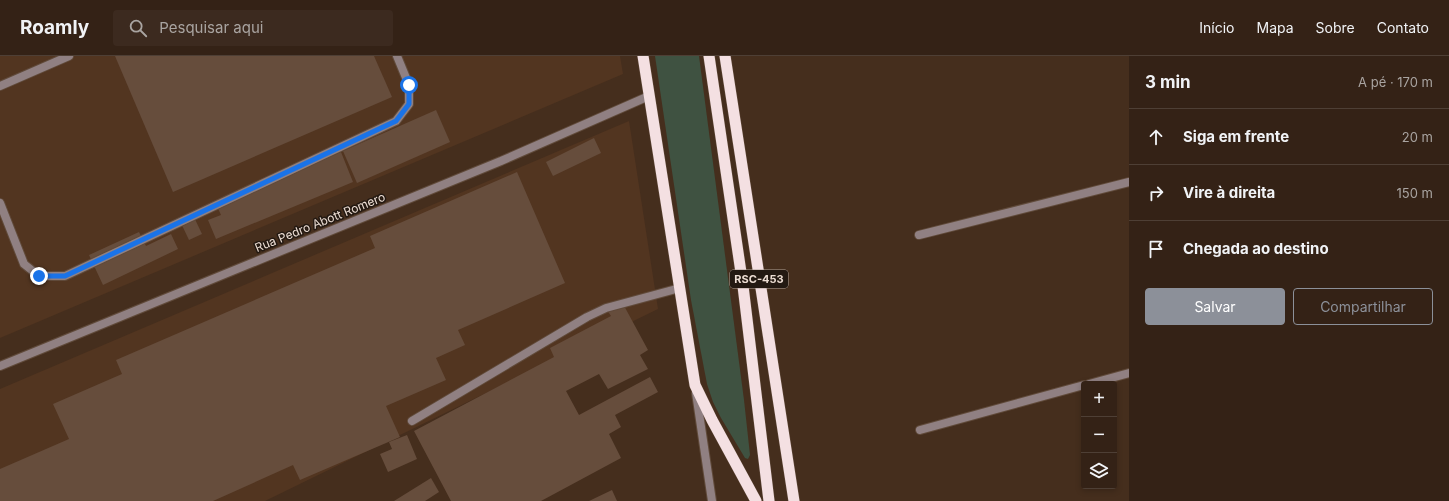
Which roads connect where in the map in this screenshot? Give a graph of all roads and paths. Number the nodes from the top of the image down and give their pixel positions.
1 (69, 56) edge
2 (397, 56) edge
3 (643, 56) edge
4 (709, 56) edge
5 (726, 56) edge
6 (0, 86) edge
7 (648, 96) junction
8 (1129, 182) edge
9 (0, 203) edge
10 (919, 235) dead end
11 (680, 288) junction
12 (0, 366) edge
13 (1129, 373) edge
14 (1100, 381) edge
15 (695, 385) junction
16 (1081, 386) edge
17 (412, 421) dead end
18 (920, 430) dead end
19 (712, 501) edge
20 (756, 501) edge
21 (769, 501) edge
22 (794, 501) edge

1 - 6 street
2 - 9 street
3 - 7 highway
4 - 21 highway, RSC-453
5 - 22 highway, RSC-453
7 - 11 highway
7 - 12 street, Rua Pedro Abott Romero
8 - 10 street
11 - 15 highway
11 - 17 street
13 - 14 street
15 - 19 street
15 - 20 highway
16 - 18 street

